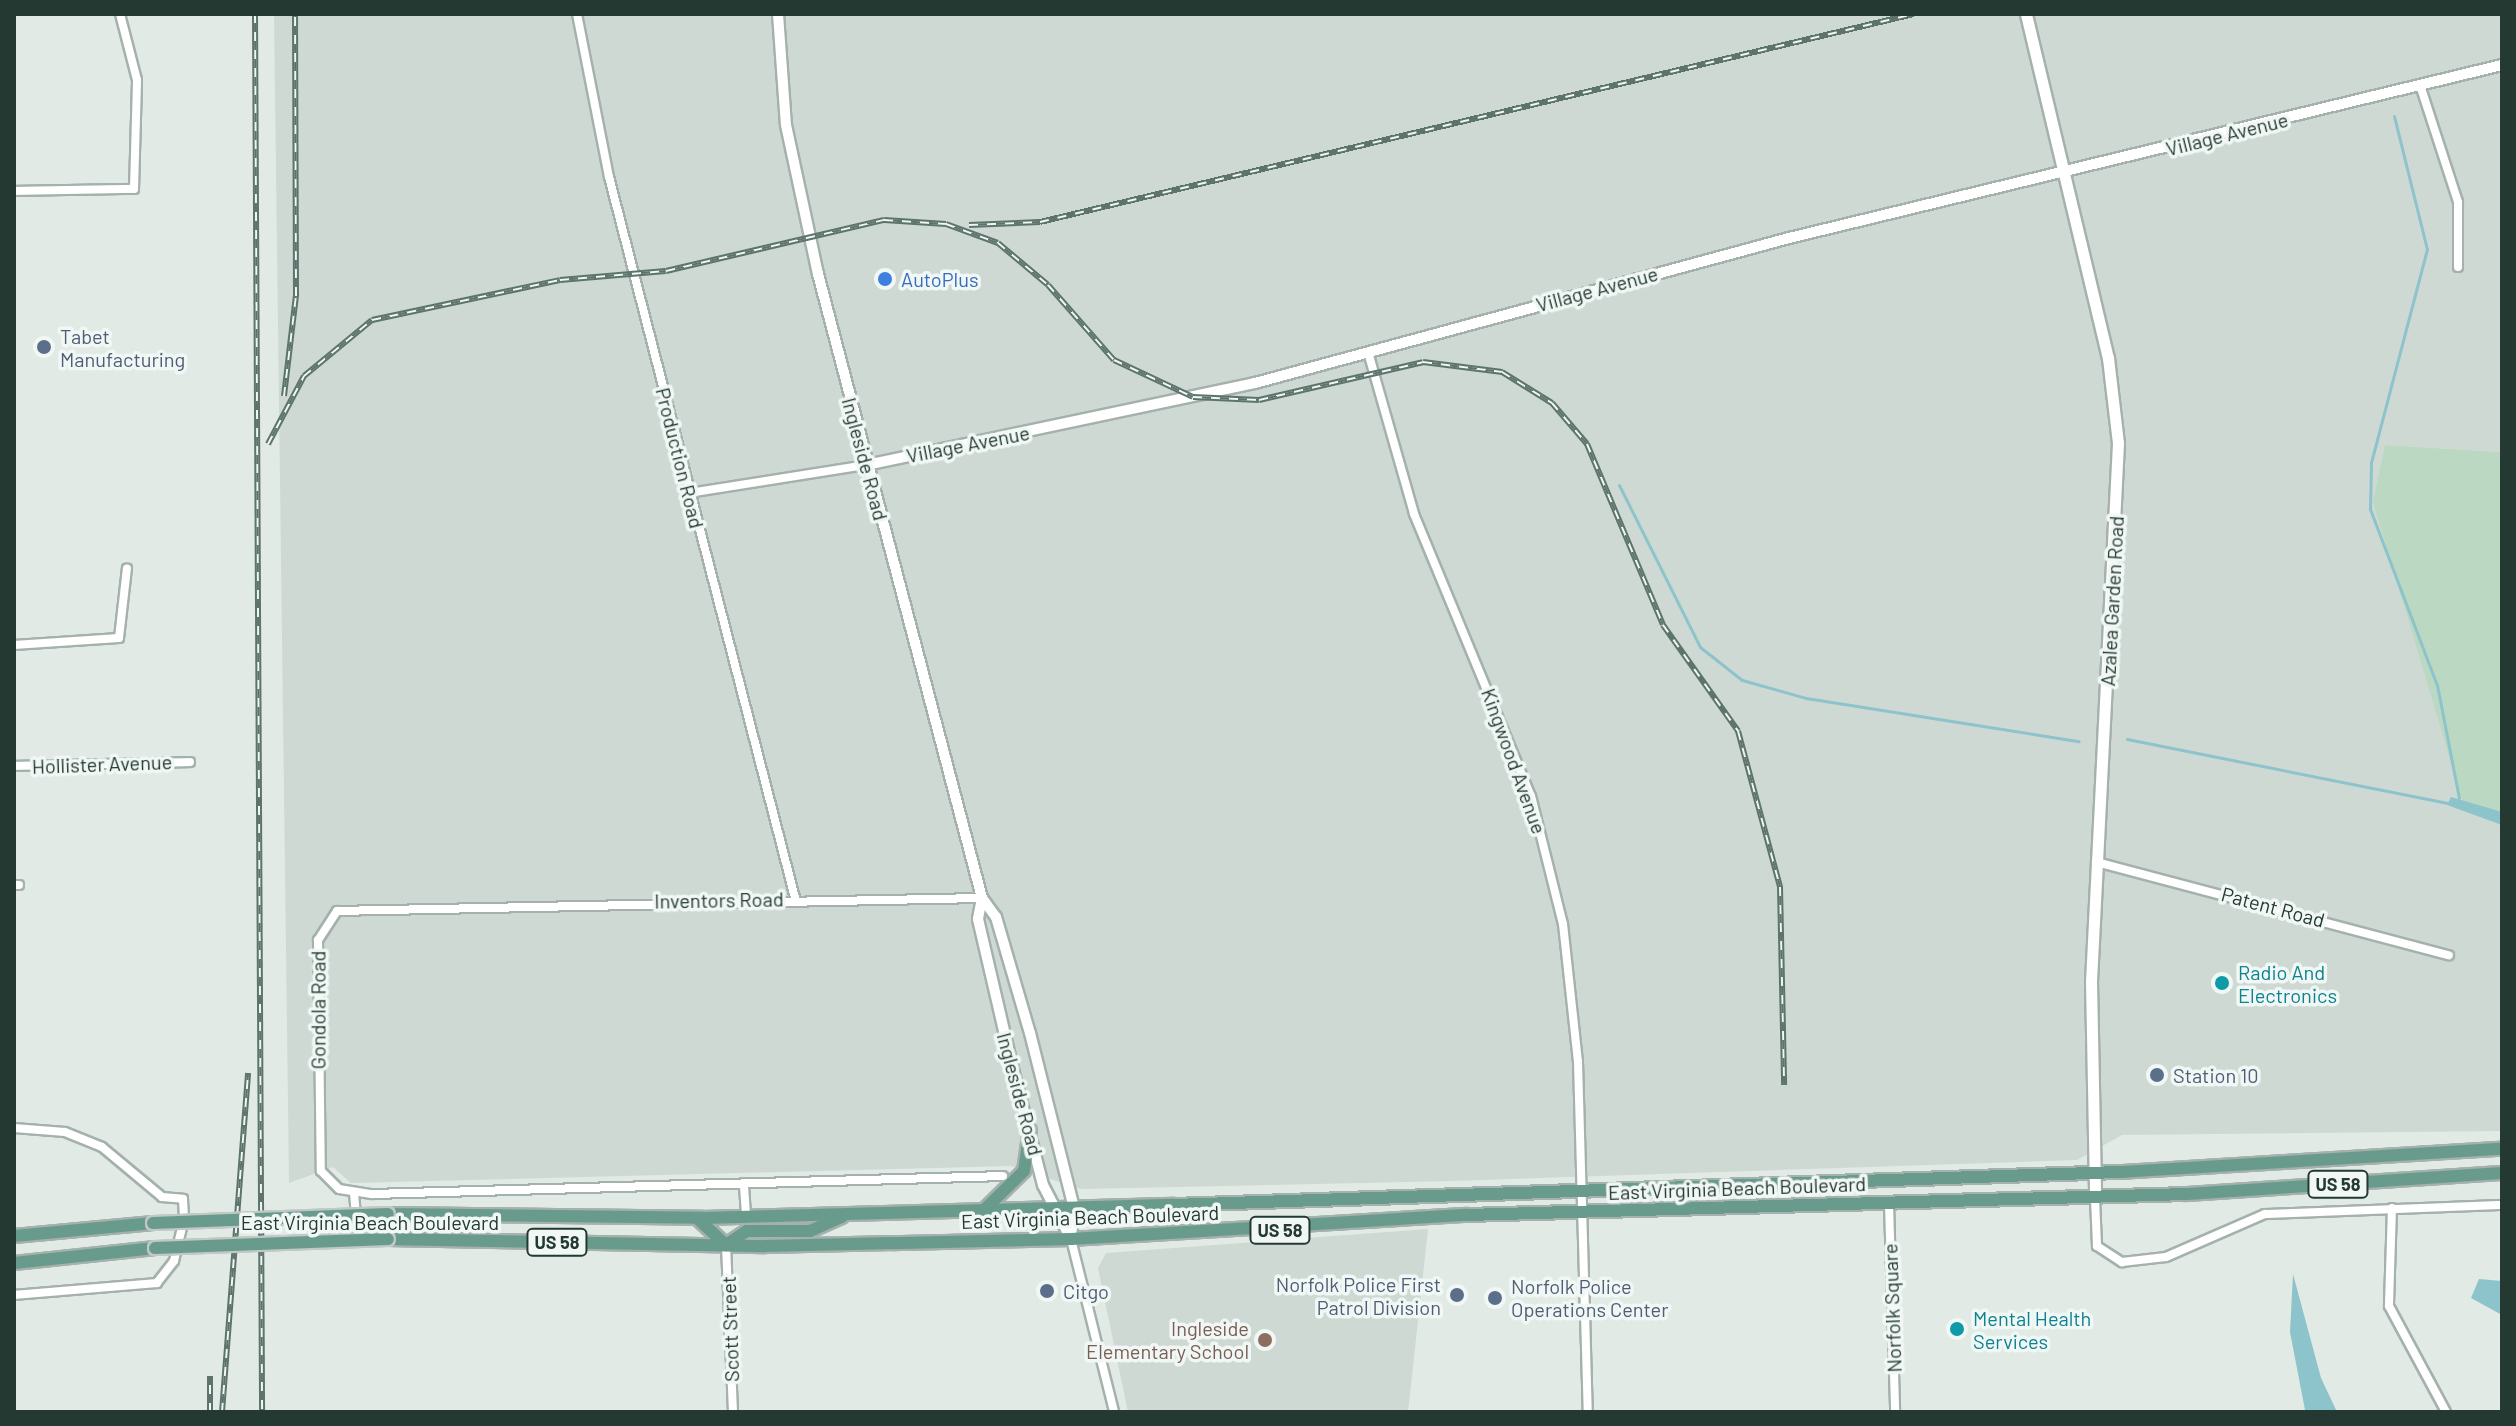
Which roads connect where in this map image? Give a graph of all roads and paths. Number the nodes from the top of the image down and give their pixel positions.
1 (120, 14) edge
2 (577, 14) edge
3 (778, 14) edge
4 (2026, 14) edge
5 (2502, 65) edge
6 (2421, 88) junction
7 (2065, 174) junction
8 (14, 191) edge
9 (2458, 267) dead end
10 (1368, 352) junction
11 (866, 465) junction
12 (689, 493) junction
13 (127, 568) dead end
14 (14, 645) edge
15 (190, 762) dead end
16 (14, 766) edge
17 (2096, 862) junction
18 (795, 898) junction
19 (982, 898) junction
20 (455, 905) joint
21 (2449, 955) dead end
22 (14, 1128) edge
23 (1030, 1130) junction
24 (2502, 1149) edge
25 (2171, 1169) junction
26 (2094, 1173) junction
27 (2502, 1173) edge
28 (1003, 1176) dead end
29 (744, 1186) junction
30 (1581, 1187) junction
31 (354, 1193) junction
32 (2174, 1194) junction
33 (2095, 1198) junction
34 (1889, 1204) junction
35 (2502, 1205) edge
36 (1053, 1208) junction
37 (1074, 1208) junction
38 (2392, 1208) junction
39 (984, 1210) junction
40 (1582, 1212) junction
41 (356, 1214) dead end
42 (848, 1214) junction
43 (746, 1217) junction
44 (697, 1218) junction
45 (14, 1236) edge
46 (1071, 1239) junction
47 (726, 1245) junction
48 (14, 1263) edge
49 (14, 1295) edge
50 (733, 1412) edge
51 (1114, 1412) edge
52 (1588, 1412) edge
53 (1895, 1412) edge
54 (2446, 1412) edge

1 - 8 street
2 - 12 street, Production Road
3 - 11 street, Ingleside Road
4 - 7 main road, Azalea Garden Road
5 - 6 street, Village Avenue
6 - 7 street, Village Avenue
6 - 9 street
7 - 10 street, Village Avenue
7 - 17 main road, Azalea Garden Road
10 - 11 street, Village Avenue
10 - 30 street, Kingwood Avenue
11 - 12 street, Village Avenue
11 - 19 street, Ingleside Road
12 - 18 street, Production Road
13 - 14 street
15 - 16 street, Hollister Avenue
17 - 21 street, Patent Road
17 - 26 main road, Azalea Garden Road
18 - 19 street, Inventors Road
18 - 20 street, Inventors Road
19 - 23 street, Ingleside Road
19 - 37 street, Ingleside Road
20 - 31 street, Gondola Road
22 - 49 street
23 - 36 street, Ingleside Road
23 - 39 main road
24 - 25 main road, East Virginia Beach Boulevard / US 58
25 - 26 main road, East Virginia Beach Boulevard / US 58
25 - 32 main road
26 - 30 main road, East Virginia Beach Boulevard / US 58
26 - 33 main road, Azalea Garden Road
27 - 32 main road, East Virginia Beach Boulevard / US 58
28 - 29 street, East Virginia Beach Boulevard
29 - 31 street, East Virginia Beach Boulevard
29 - 43 street
30 - 37 main road, East Virginia Beach Boulevard / US 58
30 - 40 street
31 - 41 street
32 - 33 main road, East Virginia Beach Boulevard / US 58
33 - 34 main road, East Virginia Beach Boulevard / US 58
33 - 38 street
34 - 40 main road, East Virginia Beach Boulevard / US 58
34 - 53 street, Norfolk Square
35 - 38 street
36 - 37 main road, East Virginia Beach Boulevard / US 58
36 - 39 main road, East Virginia Beach Boulevard / US 58
36 - 46 street, Ingleside Road
37 - 46 street, Ingleside Road
38 - 54 street
39 - 42 main road, East Virginia Beach Boulevard / US 58
40 - 46 main road, East Virginia Beach Boulevard / US 58
40 - 52 street
42 - 43 main road, East Virginia Beach Boulevard / US 58
42 - 47 main road
43 - 44 main road, East Virginia Beach Boulevard / US 58
44 - 45 main road, East Virginia Beach Boulevard / US 58, bridge
44 - 47 main road
46 - 47 main road, East Virginia Beach Boulevard / US 58
46 - 51 street, Ingleside Road
47 - 48 main road, East Virginia Beach Boulevard / US 58, bridge
47 - 50 street, Scott Street

